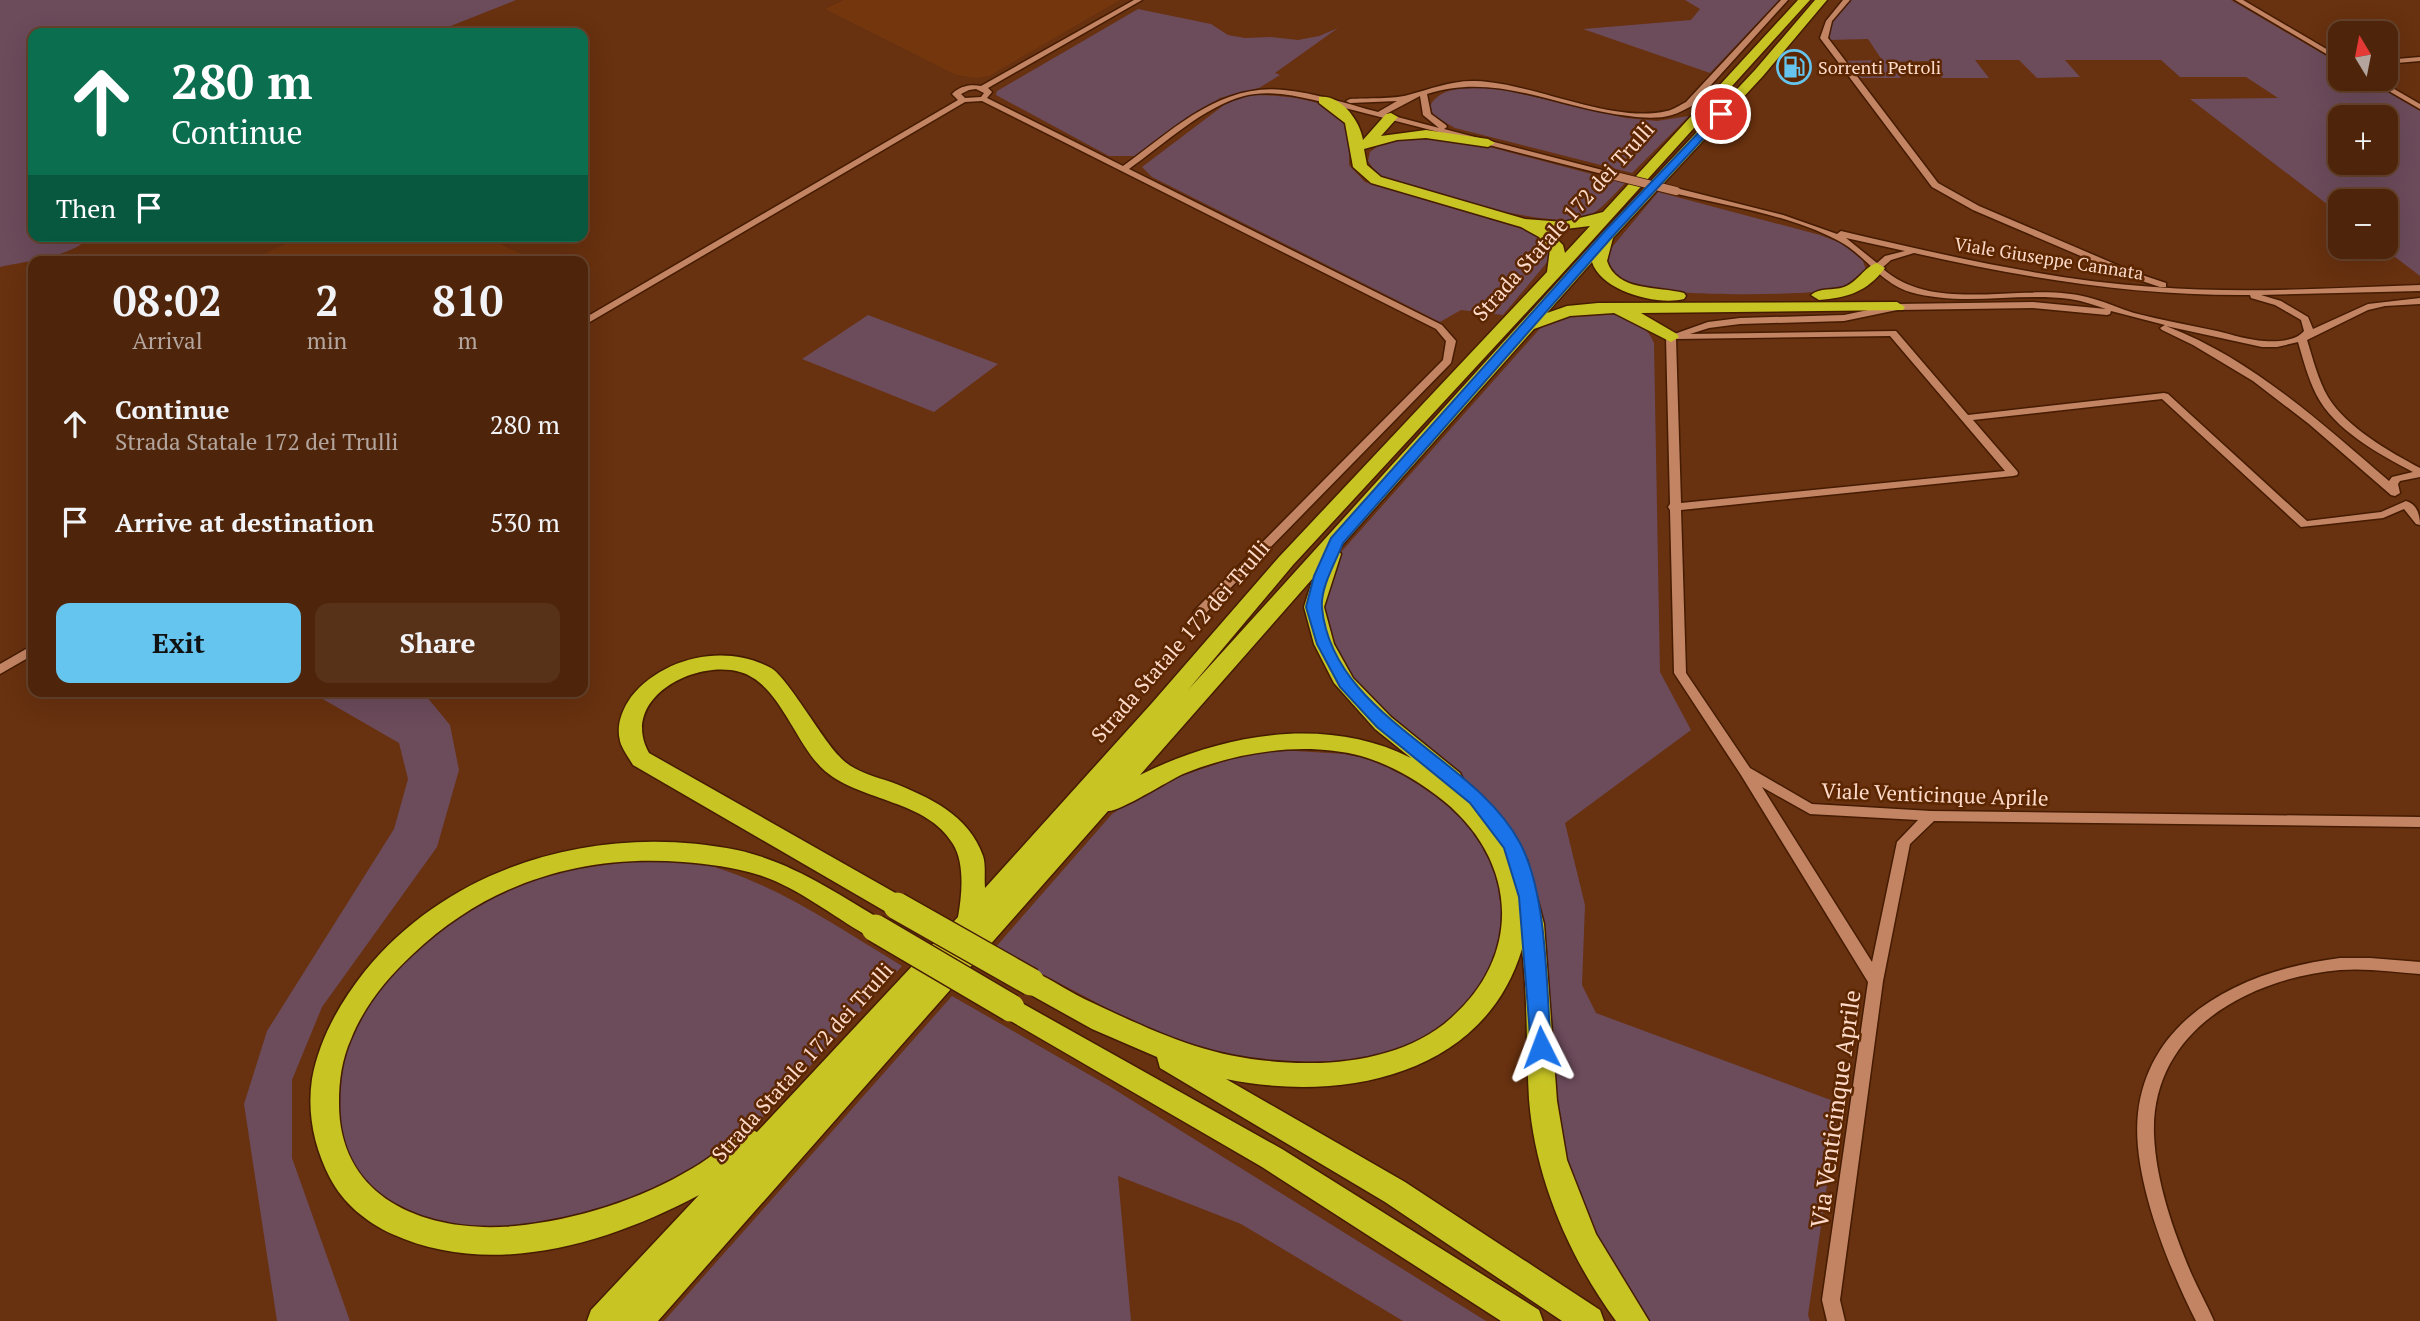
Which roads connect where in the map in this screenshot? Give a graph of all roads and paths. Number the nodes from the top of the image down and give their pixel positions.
1 (1139, 0) edge
2 (1785, 0) edge
3 (1804, 0) edge
4 (1821, 0) edge
5 (1847, 0) edge
6 (2238, 0) edge
7 (2249, 0) edge
8 (2328, 46) edge
9 (2328, 53) edge
10 (2420, 59) edge
11 (2398, 61) edge
12 (2398, 87) edge
13 (2393, 91) edge
14 (983, 93) junction
15 (1423, 93) junction
16 (2420, 99) edge
17 (963, 100) junction
18 (1324, 100) junction
19 (2420, 107) edge
20 (1386, 115) junction
21 (1471, 138) junction
22 (1488, 143) junction
23 (1360, 145) junction
24 (1124, 169) junction
25 (1676, 191) joint
26 (1612, 209) junction
27 (1520, 222) junction
28 (1803, 225) junction
29 (1608, 235) junction
30 (2082, 254) junction
31 (1941, 256) junction
32 (1877, 268) junction
33 (1555, 273) junction
34 (2075, 281) junction
35 (2420, 288) edge
36 (2197, 292) junction
37 (2230, 293) junction
38 (2420, 301) edge
39 (1896, 307) junction
40 (1598, 308) junction
41 (2132, 315) junction
42 (588, 320) edge
43 (1524, 331) junction
44 (1671, 337) junction
45 (2302, 340) junction
46 (1966, 418) junction
47 (2420, 473) edge
48 (2393, 490) junction
49 (2406, 504) junction
50 (1673, 507) junction
51 (2420, 512) edge
52 (2420, 522) edge
53 (1336, 541) junction
54 (1199, 613) dead end
55 (28, 652) edge
56 (0, 670) edge
57 (1745, 771) junction
58 (1931, 816) junction
59 (2420, 822) edge
60 (1069, 838) junction
61 (970, 921) junction
62 (2420, 968) edge
63 (1876, 981) junction
64 (1091, 1014) junction
65 (816, 1086) junction
66 (601, 1321) edge
67 (638, 1321) edge
68 (1528, 1321) edge
69 (1589, 1321) edge
70 (1634, 1321) edge
71 (1836, 1321) edge
72 (2205, 1321) edge

1 - 14 street
2 - 15 street
3 - 26 highway, Strada Statale 172 dei Trulli
4 - 29 highway, Strada Statale 172 dei Trulli
5 - 30 street
6 - 9 street
7 - 8 street
10 - 11 street
12 - 16 street
13 - 19 street
14 - 17 street
14 - 17 street
14 - 24 street
15 - 18 street
15 - 20 street
15 - 21 street
17 - 42 street
18 - 20 street
18 - 23 highway
18 - 24 street
20 - 21 street
20 - 23 highway
21 - 22 street
22 - 23 highway
22 - 25 street, bridge
23 - 27 highway
24 - 54 street
25 - 28 street
26 - 27 highway
26 - 33 highway, Strada Statale 172 dei Trulli
27 - 33 highway
28 - 31 street, Viale Giuseppe Cannata
28 - 32 street
29 - 32 highway
29 - 43 highway, Strada Statale 172 dei Trulli
30 - 34 street
30 - 36 street
31 - 32 street
31 - 34 street, Viale Giuseppe Cannata
32 - 41 street, Viale Giuseppe Cannata
33 - 61 highway, Strada Statale 172 dei Trulli
34 - 36 street, Viale Giuseppe Cannata
35 - 37 street, Viale Giuseppe Cannata
36 - 37 street, Viale Giuseppe Cannata
37 - 45 street
38 - 45 street, Viale Giuseppe Cannata
39 - 40 highway
39 - 41 street
39 - 44 street
40 - 43 highway
40 - 44 highway
41 - 45 street, Viale Giuseppe Cannata
41 - 48 street
43 - 53 highway, Strada Statale 172 dei Trulli
44 - 46 street
44 - 50 street, Viale Venticinque Aprile
45 - 47 street
46 - 49 street
46 - 50 street
47 - 48 street
48 - 49 street
49 - 51 street
49 - 52 street
50 - 57 street, Viale Venticinque Aprile
53 - 60 highway, Strada Statale 172 dei Trulli
53 - 70 highway
55 - 56 street
57 - 58 street, Viale Venticinque Aprile
57 - 63 street, Via Venticinque Aprile
58 - 59 street, Viale Venticinque Aprile
58 - 63 street
60 - 64 highway
60 - 67 highway, Strada Statale 172 dei Trulli
61 - 64 highway, bridge
61 - 65 highway, Strada Statale 172 dei Trulli
62 - 72 street
63 - 71 street, Via Venticinque Aprile
64 - 69 highway
65 - 66 highway, Strada Statale 172 dei Trulli
65 - 68 highway, bridge

